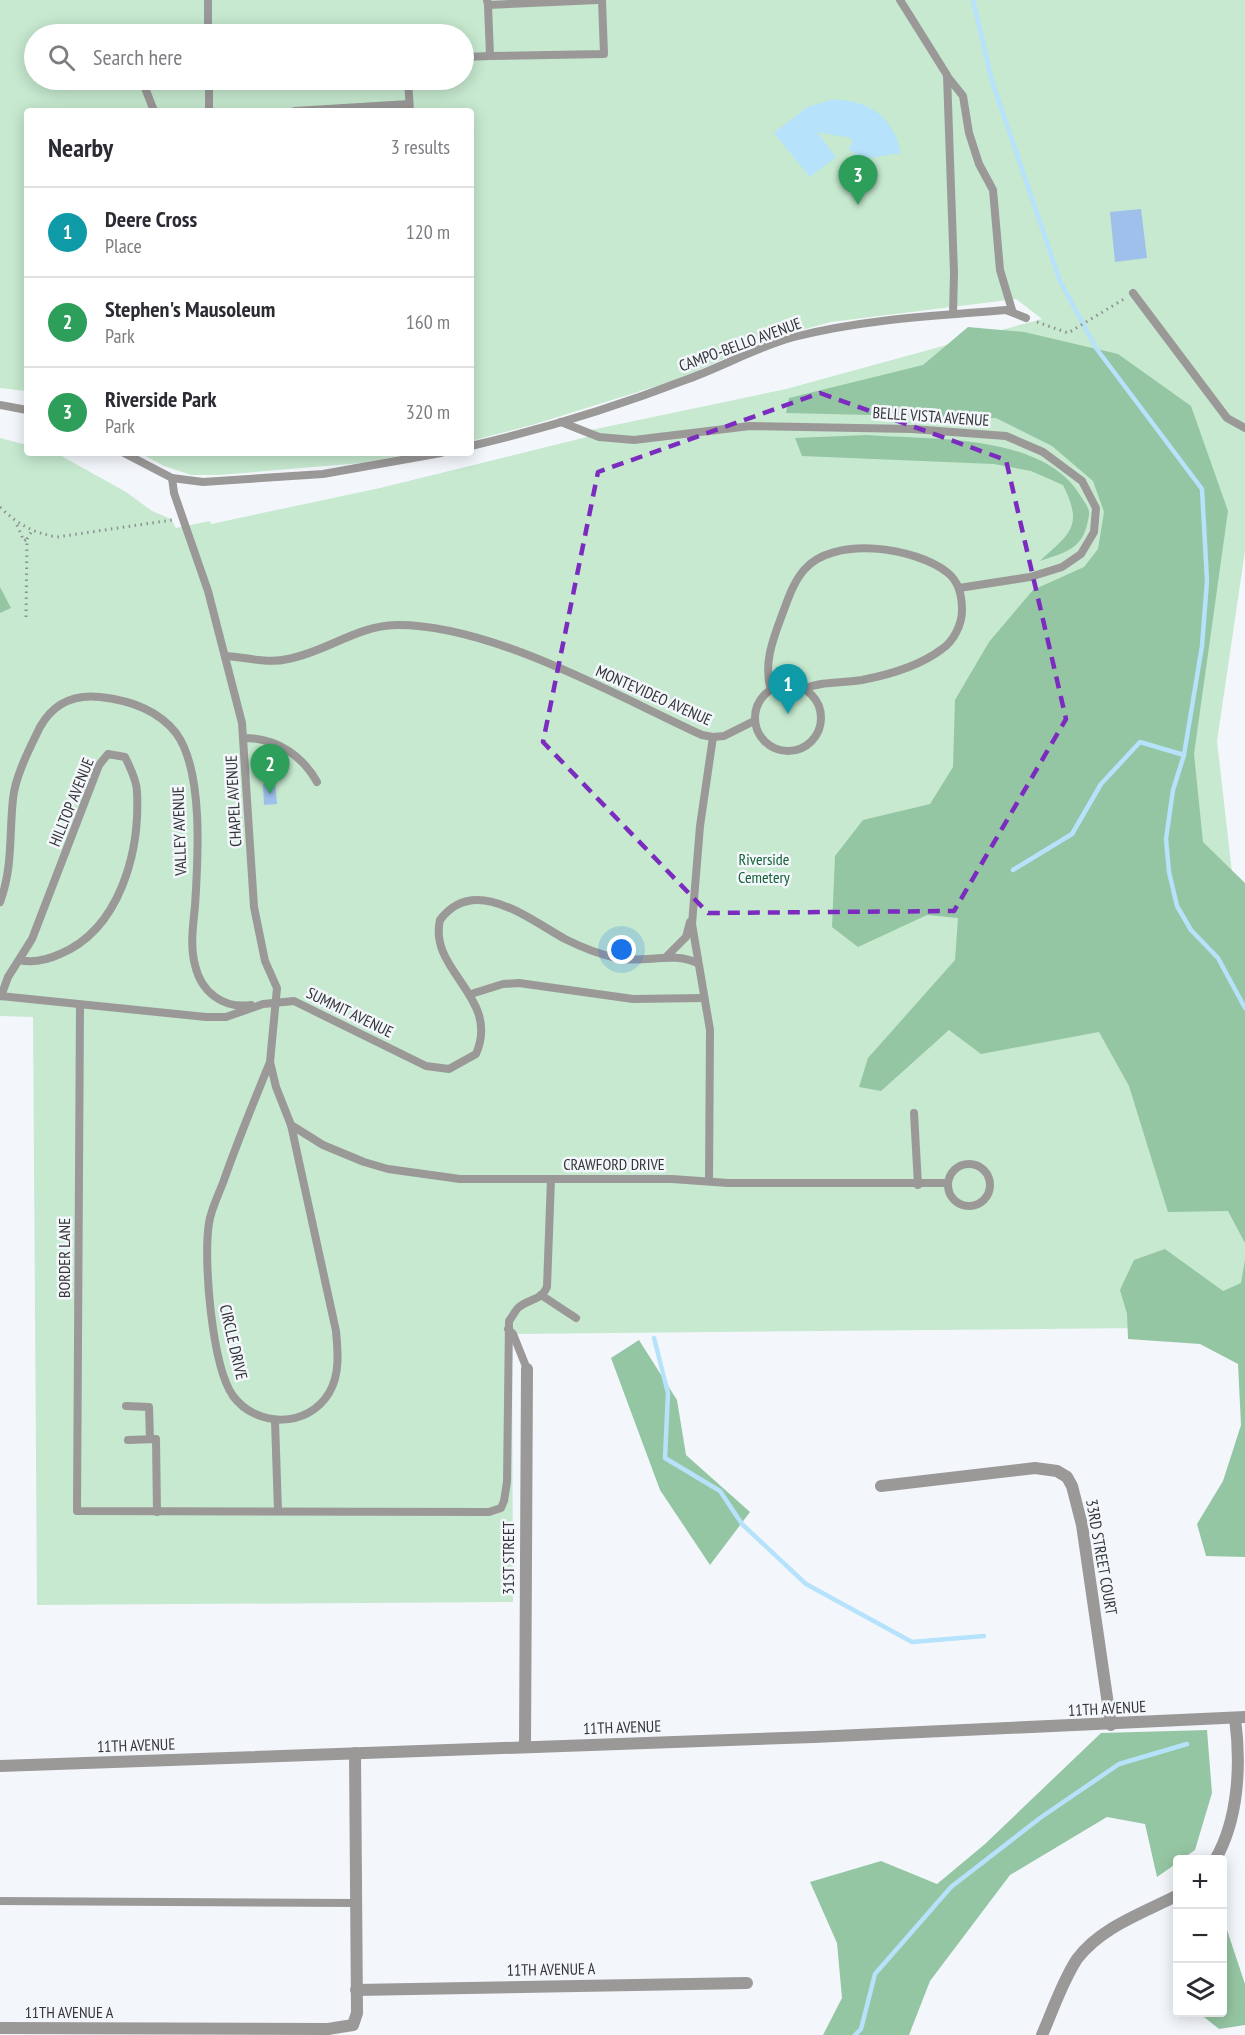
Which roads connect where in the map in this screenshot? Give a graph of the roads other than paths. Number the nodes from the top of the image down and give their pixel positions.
1 (208, 0) edge
2 (598, 0) edge
3 (602, 0) edge
4 (900, 0) edge
5 (487, 2) edge
6 (208, 24) edge
7 (490, 56) junction
8 (474, 57) edge
9 (947, 75) junction
10 (146, 90) edge
11 (209, 90) edge
12 (409, 90) edge
13 (410, 107) edge
14 (153, 108) edge
15 (209, 108) edge
16 (381, 108) edge
17 (1133, 293) road end
18 (1012, 310) junction
19 (952, 314) junction
20 (1026, 318) road end
21 (0, 405) edge
22 (24, 409) edge
23 (561, 422) junction
24 (1245, 428) edge
25 (474, 445) edge
26 (423, 456) edge
27 (136, 457) edge
28 (172, 478) junction
29 (959, 588) junction
30 (225, 656) junction
31 (804, 689) junction
32 (771, 690) junction
33 (754, 721) junction
34 (712, 737) junction
35 (244, 738) junction
36 (317, 782) dead end
37 (0, 902) edge
38 (693, 910) junction
39 (664, 959) junction
40 (19, 960) junction
41 (697, 963) junction
42 (0, 972) edge
43 (7, 980) junction
44 (471, 994) junction
45 (1, 996) edge
46 (704, 998) junction
47 (277, 1001) junction
48 (263, 1004) junction
49 (80, 1005) junction
50 (270, 1062) junction
51 (914, 1113) dead end
52 (291, 1125) junction
53 (551, 1179) junction
54 (709, 1181) junction
55 (948, 1184) junction
56 (918, 1185) junction
57 (541, 1295) junction
58 (576, 1318) dead end
59 (508, 1329) junction
60 (527, 1369) joint
61 (126, 1406) dead end
62 (275, 1421) junction
63 (128, 1440) dead end
64 (150, 1440) junction
65 (881, 1486) dead end
66 (278, 1511) junction
67 (157, 1512) junction
68 (1240, 1717) edge
69 (1112, 1725) junction
70 (525, 1747) junction
71 (356, 1753) junction
72 (0, 1766) edge
73 (1217, 1855) edge
74 (1173, 1897) edge
75 (0, 1901) edge
76 (356, 1903) junction
77 (747, 1983) dead end
78 (356, 1990) junction
79 (0, 2028) edge
80 (1042, 2035) edge

1 - 6 lane
2 - 5 lane
3 - 7 lane
4 - 9 lane
5 - 7 lane
7 - 8 lane
9 - 18 lane
9 - 19 lane
10 - 14 lane
11 - 15 lane
12 - 13 lane
13 - 16 lane
17 - 24 lane
18 - 19 lane, CAMPO-BELLO AVENUE
18 - 20 lane
19 - 23 lane, CAMPO-BELLO AVENUE
21 - 22 lane
23 - 25 lane, CAMPO-BELLO AVENUE
23 - 29 lane, BELLE VISTA AVENUE
26 - 28 lane
27 - 28 lane
28 - 30 lane, CHAPEL AVENUE
29 - 31 lane
29 - 32 lane
30 - 34 lane, MONTEVIDEO AVENUE
30 - 35 lane, CHAPEL AVENUE
31 - 32 lane
31 - 33 lane
32 - 33 lane
33 - 34 lane
34 - 38 lane, MONTEVIDEO AVENUE
35 - 36 lane
35 - 47 lane, CHAPEL AVENUE
37 - 48 lane, VALLEY AVENUE
38 - 39 lane
38 - 41 lane, MONTEVIDEO AVENUE
39 - 41 lane, SUMMIT AVENUE
39 - 44 lane, SUMMIT AVENUE
40 - 40 lane, HILLTOP AVENUE
40 - 43 lane, HILLTOP AVENUE
41 - 46 lane, MONTEVIDEO AVENUE
42 - 43 lane
43 - 45 lane, HILLTOP AVENUE
44 - 46 lane
44 - 47 lane, SUMMIT AVENUE
45 - 49 lane, SUMMIT AVENUE
46 - 54 lane, MONTEVIDEO AVENUE
47 - 48 lane, SUMMIT AVENUE
47 - 50 lane, CHAPEL AVENUE
48 - 49 lane, SUMMIT AVENUE
49 - 67 lane, BORDER LANE
50 - 52 lane, CHAPEL AVENUE
50 - 62 lane, CIRCLE DRIVE
51 - 56 lane
52 - 53 lane, CRAWFORD DRIVE
52 - 62 lane
53 - 54 lane, CRAWFORD DRIVE
53 - 57 lane
54 - 56 lane, CRAWFORD DRIVE
55 - 55 lane
55 - 56 lane, CRAWFORD DRIVE
57 - 58 lane
57 - 59 lane
59 - 60 lane
59 - 66 lane
60 - 70 street, 31ST STREET
61 - 64 lane
62 - 66 lane
63 - 64 lane
64 - 67 lane
65 - 69 street, 33RD STREET COURT
66 - 67 lane
68 - 69 street, 11TH AVENUE
68 - 73 street
69 - 70 street, 11TH AVENUE
70 - 71 street, 11TH AVENUE
71 - 72 street, 11TH AVENUE
71 - 76 street
74 - 80 street
75 - 76 lane
76 - 78 street
77 - 78 street, 11TH AVENUE A
78 - 79 street, 11TH AVENUE A

